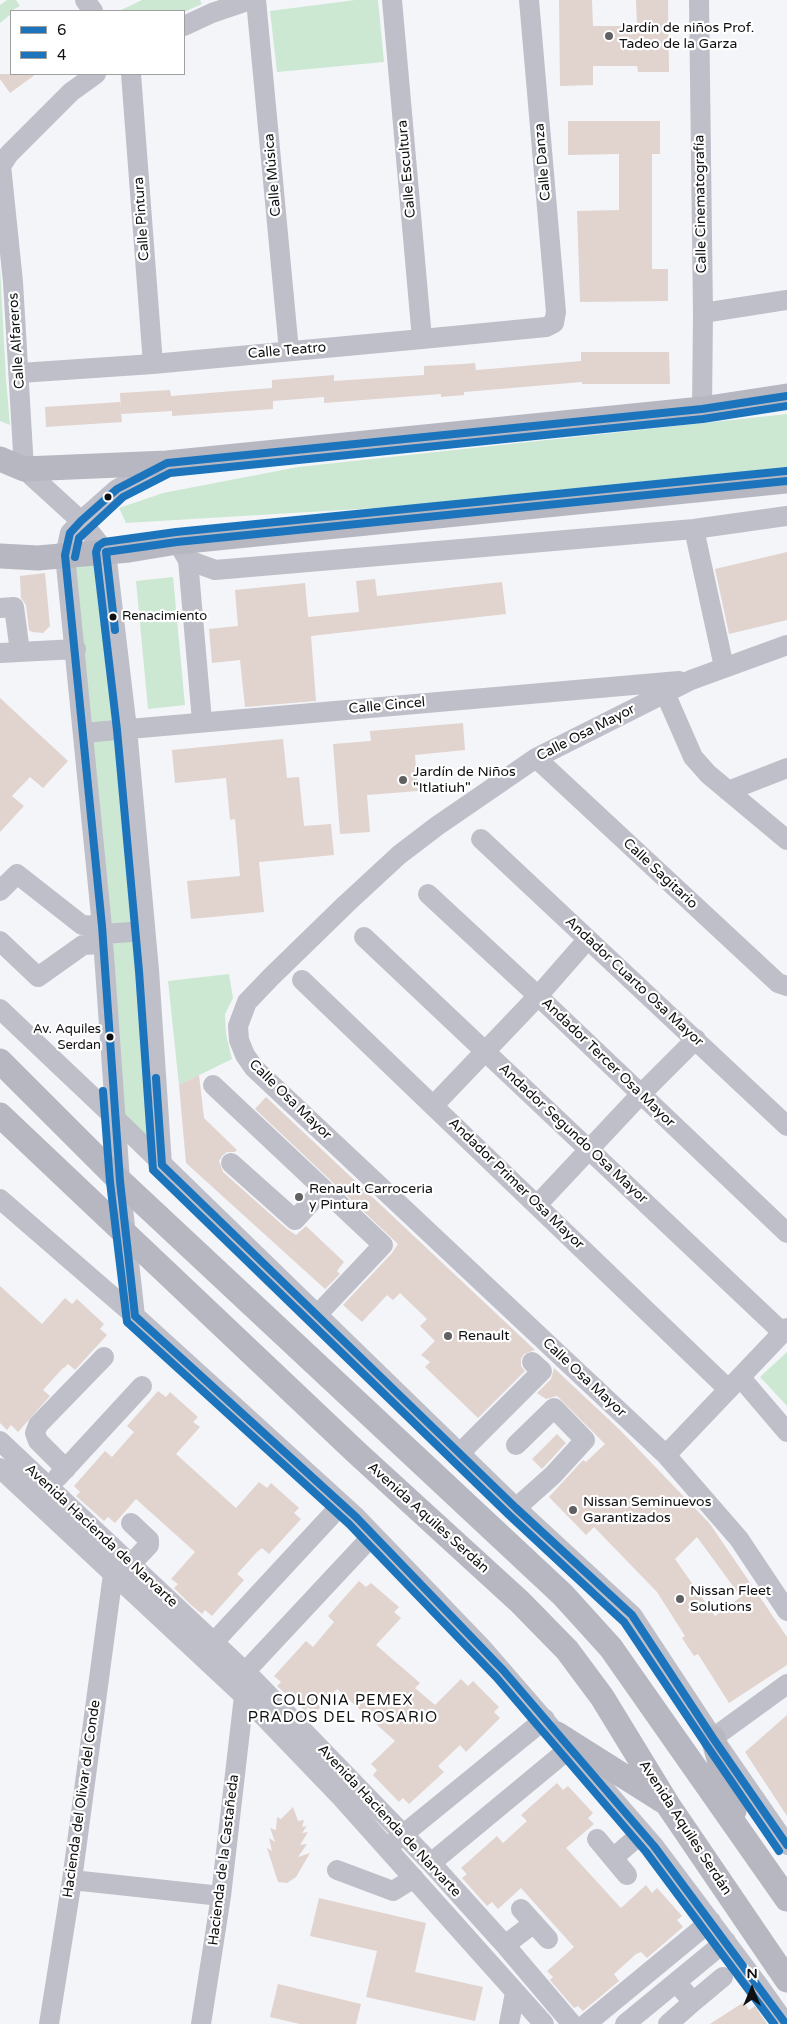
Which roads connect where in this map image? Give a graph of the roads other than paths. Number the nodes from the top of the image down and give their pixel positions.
1 (250, 0) edge
2 (256, 0) edge
3 (392, 0) edge
4 (529, 0) edge
5 (699, 0) edge
6 (210, 7) edge
7 (185, 25) edge
8 (95, 75) edge
9 (131, 75) edge
10 (787, 300) edge
11 (703, 312) junction
12 (554, 323) joint
13 (422, 339) junction
14 (289, 351) junction
15 (153, 364) junction
16 (20, 373) junction
17 (787, 396) edge
18 (702, 409) junction
19 (0, 459) edge
20 (167, 463) junction
21 (24, 469) junction
22 (0, 472) edge
23 (787, 481) edge
24 (787, 516) edge
25 (81, 521) junction
26 (694, 529) junction
27 (182, 551) junction
28 (106, 552) junction
29 (65, 555) junction
30 (0, 556) edge
31 (0, 608) edge
32 (787, 644) edge
33 (76, 648) junction
34 (20, 652) junction
35 (0, 653) edge
36 (724, 667) junction
37 (691, 680) junction
38 (664, 693) junction
39 (202, 722) junction
40 (127, 729) junction
41 (84, 733) junction
42 (536, 758) junction
43 (787, 768) edge
44 (728, 791) junction
45 (481, 839) dead end
46 (787, 840) edge
47 (0, 892) edge
48 (428, 894) dead end
49 (145, 931) junction
50 (103, 935) junction
51 (364, 937) dead end
52 (588, 940) junction
53 (0, 941) edge
54 (302, 980) dead end
55 (787, 986) edge
56 (538, 996) junction
57 (0, 1009) edge
58 (696, 1039) junction
59 (484, 1050) junction
60 (0, 1061) edge
61 (213, 1085) dead end
62 (641, 1094) junction
63 (433, 1106) junction
64 (0, 1115) edge
65 (115, 1118) junction
66 (787, 1126) edge
67 (590, 1150) junction
68 (231, 1163) dead end
69 (162, 1165) junction
70 (120, 1181) junction
71 (323, 1189) junction
72 (0, 1199) edge
73 (538, 1204) junction
74 (787, 1233) edge
75 (125, 1234) junction
76 (317, 1315) junction
77 (135, 1316) junction
78 (785, 1330) edge
79 (104, 1358) dead end
80 (532, 1362) dead end
81 (734, 1383) junction
82 (142, 1386) dead end
83 (787, 1432) edge
84 (0, 1441) edge
85 (516, 1445) dead end
86 (460, 1453) junction
87 (666, 1455) junction
88 (0, 1468) edge
89 (66, 1469) junction
90 (48, 1487) junction
91 (342, 1504) junction
92 (516, 1508) junction
93 (131, 1523) dead end
94 (373, 1535) junction
95 (131, 1564) junction
96 (113, 1574) junction
97 (787, 1610) edge
98 (214, 1642) junction
99 (245, 1672) junction
100 (787, 1684) edge
101 (244, 1696) junction
102 (557, 1734) junction
103 (713, 1738) junction
104 (668, 1805) junction
105 (739, 1830) junction
106 (642, 1833) junction
107 (404, 1835) junction
108 (596, 1839) dead end
109 (787, 1844) edge
110 (387, 1848) junction
111 (613, 1858) junction
112 (431, 1863) junction
113 (337, 1870) dead end
114 (627, 1875) dead end
115 (414, 1878) junction
116 (72, 1880) junction
117 (221, 1896) junction
118 (787, 1899) edge
119 (711, 1922) junction
120 (548, 1940) dead end
121 (726, 1941) junction
122 (505, 1945) junction
123 (723, 1978) dead end
124 (787, 1980) edge
125 (676, 1982) junction
126 (515, 1993) junction
127 (693, 2002) junction
128 (49, 2024) edge
129 (201, 2024) edge
130 (509, 2024) edge
131 (544, 2024) edge
132 (572, 2024) edge
133 (586, 2024) edge
134 (624, 2024) edge
135 (668, 2024) edge
136 (786, 2024) edge

1 - 6 street
2 - 14 street, Calle Música
3 - 13 street, Calle Escultura
4 - 12 street, Calle Danza
5 - 11 street, Calle Cinematografía
6 - 7 street
8 - 16 street, Calle Alfareros
9 - 15 street, Calle Pintura
10 - 11 street
11 - 18 street, Calle Cinematografía
12 - 13 street, Calle Teatro
13 - 14 street, Calle Teatro
14 - 15 street, Calle Teatro
15 - 16 street, Calle Teatro
16 - 21 street, Calle Alfareros
17 - 18 main road
18 - 20 main road
19 - 21 main road
20 - 21 main road
20 - 25 street
21 - 22 main road
21 - 25 street
23 - 27 main road
24 - 26 street
25 - 28 street
25 - 29 street
26 - 27 street
26 - 36 street
27 - 28 main road
27 - 39 street
28 - 29 main road
28 - 40 street
29 - 30 main road
29 - 33 street
31 - 34 street
32 - 36 street, Calle Osa Mayor
33 - 34 street
33 - 41 street
34 - 35 street
36 - 37 street, Calle Osa Mayor
37 - 38 street, Calle Osa Mayor
37 - 39 street, Calle Cincel
38 - 42 street, Calle Osa Mayor
38 - 44 street
39 - 40 street, Calle Cincel
40 - 41 street, Calle Cincel
40 - 49 street
41 - 50 street
42 - 55 street, Calle Sagitario
42 - 87 street, Calle Osa Mayor
43 - 44 street
44 - 46 street
45 - 52 street, Andador Cuarto Osa Mayor
47 - 50 street
48 - 56 street, Andador Tercer Osa Mayor
49 - 50 street
49 - 69 street
50 - 53 street
50 - 65 street
51 - 59 street, Andador Segundo Osa Mayor
52 - 56 street
52 - 58 street, Andador Cuarto Osa Mayor
54 - 63 street, Andador Primer Osa Mayor
56 - 59 street
56 - 62 street, Andador Tercer Osa Mayor
57 - 65 street
58 - 62 street
58 - 66 street, Andador Cuarto Osa Mayor
59 - 63 street
59 - 67 street, Andador Segundo Osa Mayor
60 - 70 main road
61 - 71 street
62 - 67 street
62 - 74 street, Andador Tercer Osa Mayor
63 - 73 street, Andador Primer Osa Mayor
64 - 75 main road, Avenida Aquiles Serdán
65 - 69 street
65 - 70 street
67 - 73 street
67 - 78 street, Andador Segundo Osa Mayor
68 - 71 street
69 - 76 street
70 - 75 street
70 - 105 main road
71 - 76 street
72 - 77 street
73 - 81 street, Andador Primer Osa Mayor
75 - 77 street
75 - 104 main road, Avenida Aquiles Serdán
76 - 86 street
77 - 91 street
78 - 81 street
79 - 89 street
80 - 86 street
81 - 83 street, Andador Primer Osa Mayor
81 - 87 street
82 - 89 street
84 - 90 street, Avenida Hacienda de Narvarte
85 - 92 street
86 - 92 street
87 - 97 street, Calle Osa Mayor
88 - 96 street, Avenida Hacienda de Narvarte
89 - 90 street
90 - 95 street, Avenida Hacienda de Narvarte
91 - 94 street
91 - 98 street
92 - 103 street
93 - 95 street
94 - 99 street
94 - 102 street
95 - 98 street, Avenida Hacienda de Narvarte
96 - 101 street, Avenida Hacienda de Narvarte
96 - 116 street, Hacienda del Olivar del Conde
98 - 99 street, Avenida Hacienda de Narvarte
99 - 107 street, Avenida Hacienda de Narvarte
100 - 103 street
101 - 110 street, Avenida Hacienda de Narvarte
101 - 117 street, Hacienda de la Castañeda
102 - 104 main road
102 - 106 street
102 - 107 street
102 - 112 street
103 - 105 main road
103 - 109 street
104 - 124 main road, Avenida Aquiles Serdán
105 - 118 main road
106 - 111 street
106 - 119 street
107 - 110 street
107 - 112 street, Avenida Hacienda de Narvarte
108 - 111 street
110 - 115 street, Avenida Hacienda de Narvarte
111 - 114 street
112 - 122 street, Avenida Hacienda de Narvarte
113 - 115 street
115 - 126 street, Avenida Hacienda de Narvarte
116 - 117 street
116 - 128 street, Hacienda del Olivar del Conde
117 - 129 street, Hacienda de la Castañeda
119 - 121 street
119 - 133 street
120 - 122 street
121 - 125 street
121 - 136 street
122 - 132 street, Avenida Hacienda de Narvarte
123 - 127 street
125 - 127 street
125 - 134 street
126 - 130 street
126 - 131 street, Avenida Hacienda de Narvarte
127 - 135 street

